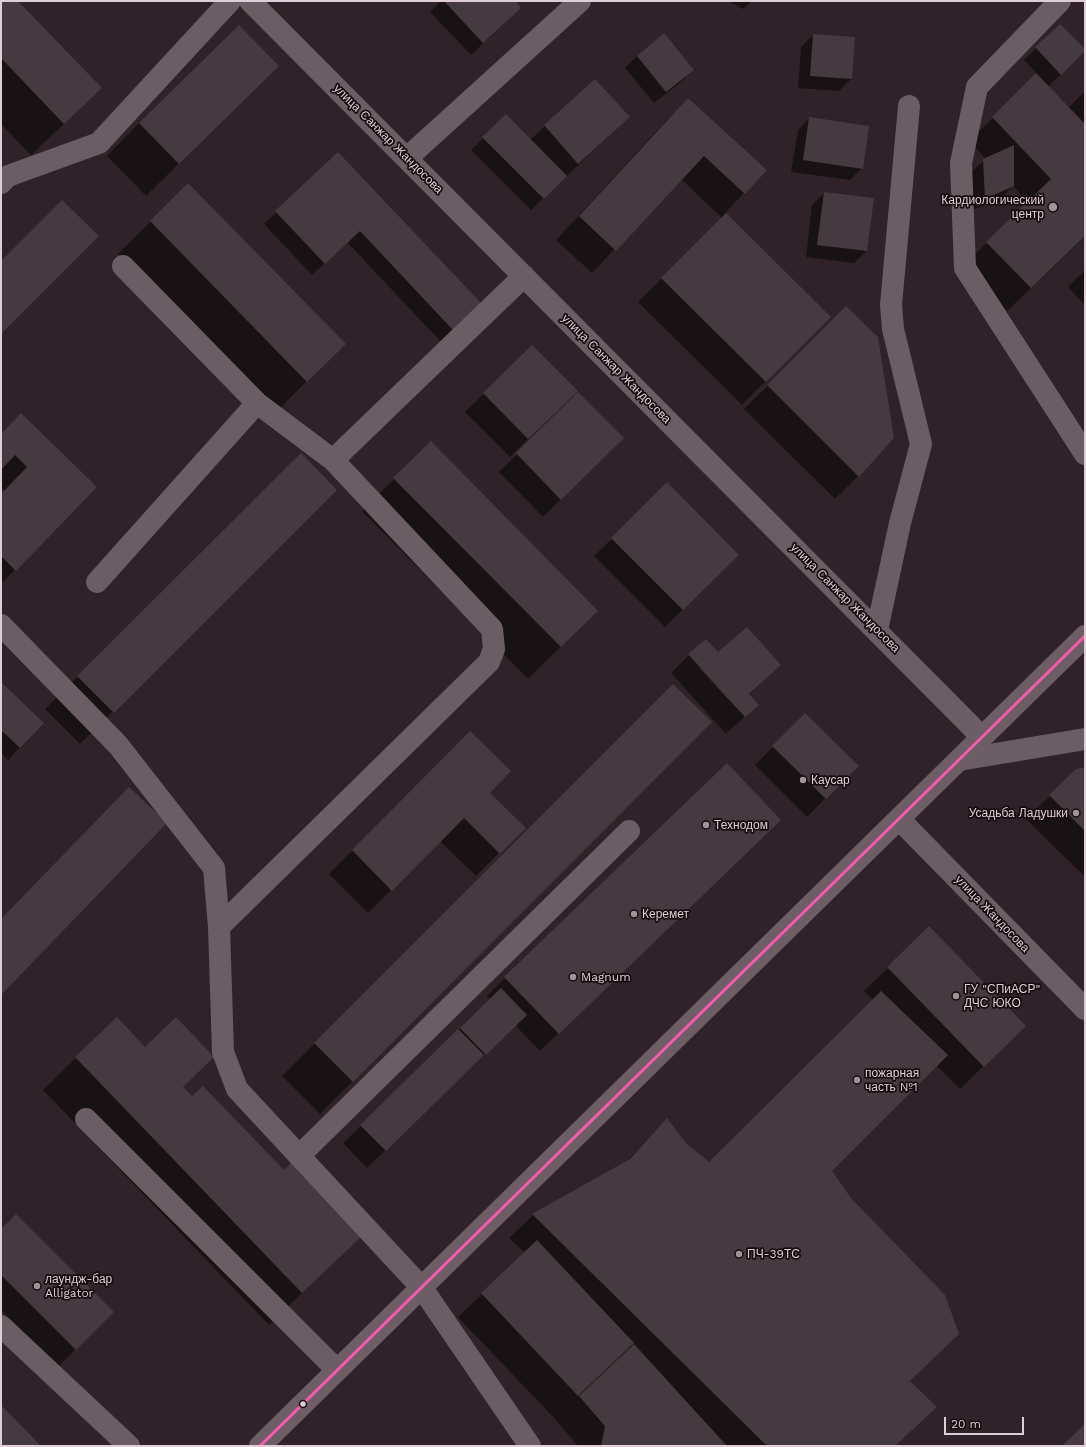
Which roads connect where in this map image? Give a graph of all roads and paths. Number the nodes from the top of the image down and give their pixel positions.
1 (230, 1) edge
2 (250, 1) edge
3 (580, 1) edge
4 (1060, 1) edge
5 (909, 106) dead end
6 (407, 158) junction
7 (3, 176) edge
8 (124, 266) dead end
9 (524, 276) junction
10 (257, 403) junction
11 (1085, 454) edge
12 (333, 460) junction
13 (97, 582) dead end
14 (1, 625) edge
15 (877, 630) junction
16 (1085, 636) edge
17 (982, 737) junction
18 (1085, 739) edge
19 (959, 760) junction
20 (899, 819) junction
21 (630, 831) dead end
22 (218, 927) junction
23 (1085, 1009) edge
24 (86, 1119) dead end
25 (299, 1156) junction
26 (422, 1288) junction
27 (1, 1326) edge
28 (338, 1370) junction
29 (129, 1446) edge
30 (260, 1446) edge
31 (530, 1446) edge

1 - 7 street
2 - 6 street, улица Санжар Жандосова
3 - 6 street
4 - 11 street
5 - 15 street
6 - 9 street, улица Санжар Жандосова
8 - 10 street
9 - 12 street
9 - 15 street, улица Санжар Жандосова
10 - 12 street
10 - 13 street
12 - 22 street
14 - 22 street
15 - 17 street, улица Санжар Жандосова
16 - 17 main road
17 - 19 main road
18 - 19 street
19 - 20 main road
20 - 23 street, улица Жандосова
20 - 26 main road
21 - 25 street
22 - 25 street
24 - 28 street
25 - 26 street
26 - 28 main road
26 - 31 street
27 - 29 street
28 - 30 main road

